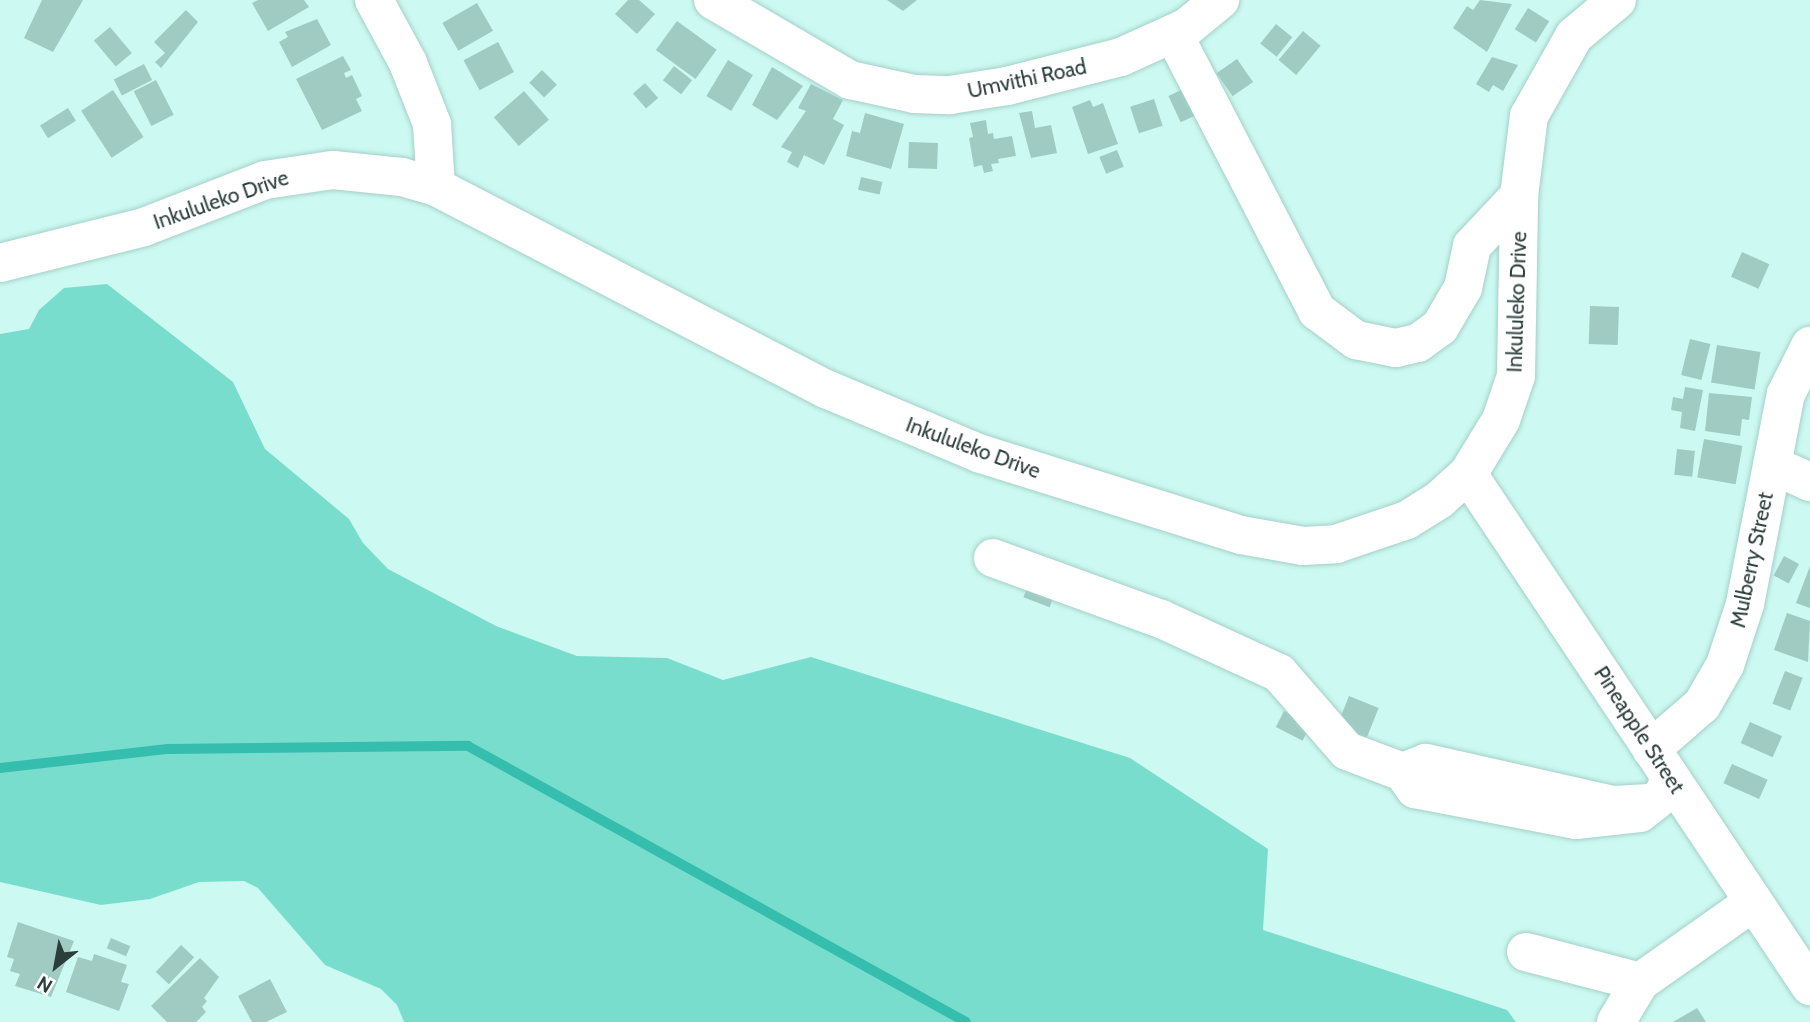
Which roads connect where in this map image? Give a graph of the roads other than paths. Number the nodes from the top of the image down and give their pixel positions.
1 (374, 0) edge
2 (713, 0) edge
3 (1220, 0) edge
4 (1616, 0) edge
5 (1174, 34) junction
6 (436, 187) junction
7 (1519, 196) junction
8 (0, 263) edge
9 (1810, 346) edge
10 (1772, 465) junction
11 (1468, 474) junction
12 (1810, 482) edge
13 (993, 558) dead end
14 (1656, 777) junction
15 (1752, 904) junction
16 (1526, 952) dead end
17 (1640, 982) junction
18 (1810, 986) edge
19 (1616, 1022) edge

1 - 6 street
2 - 5 street, Umvithi Road
3 - 5 street, Umvithi Road
4 - 7 street, Inkululeko Drive
5 - 7 street
6 - 8 street, Inkululeko Drive
6 - 11 street, Inkululeko Drive
7 - 11 street, Inkululeko Drive
9 - 10 street, Mulberry Street
10 - 12 street
10 - 14 street, Mulberry Street
11 - 14 street, Pineapple Street
13 - 14 street, Mulberry Street
14 - 15 street, Pineapple Street
15 - 17 street
15 - 18 street, Pineapple Street
16 - 17 street
17 - 19 street

